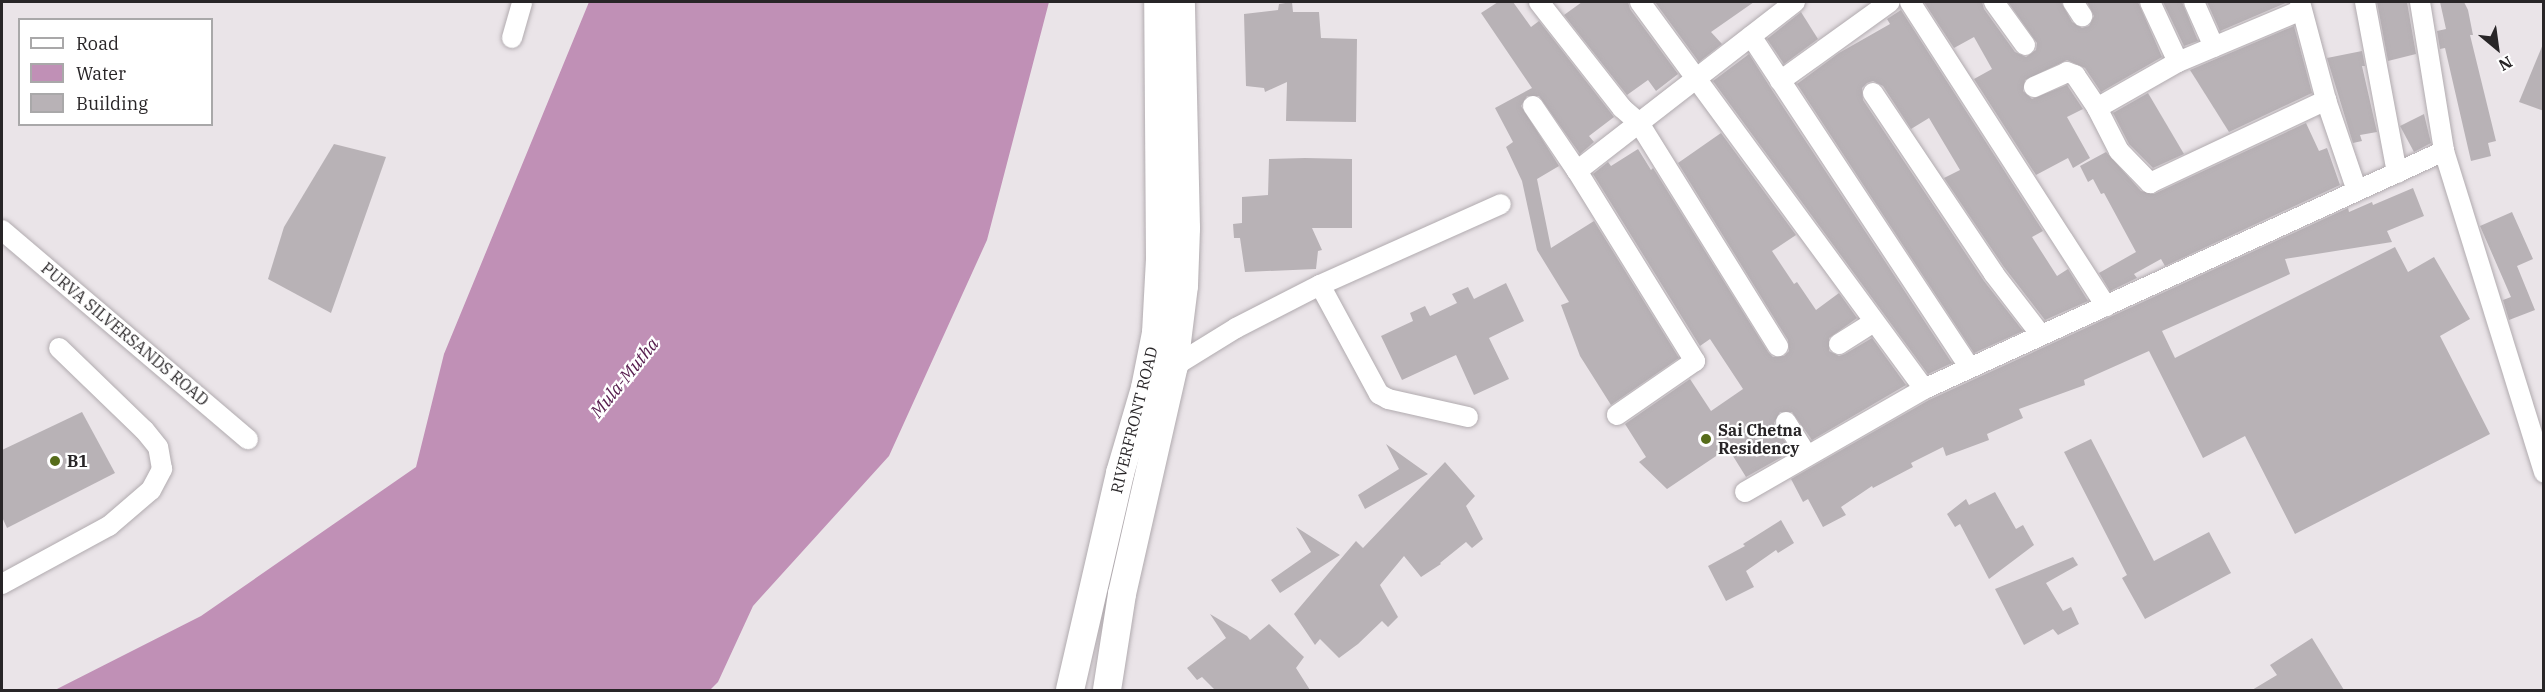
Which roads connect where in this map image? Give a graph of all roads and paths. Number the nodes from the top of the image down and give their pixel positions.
1 (522, 2) edge
2 (1158, 2) edge
3 (1181, 2) edge
4 (1539, 2) edge
5 (1640, 2) edge
6 (1890, 2) edge
7 (1910, 2) edge
8 (1994, 2) edge
9 (2150, 2) edge
10 (2194, 2) edge
11 (2366, 2) edge
12 (2420, 2) edge
13 (1782, 5) edge
14 (2301, 6) edge
15 (1750, 36) junction
16 (512, 38) dead end
17 (2025, 45) dead end
18 (2214, 47) junction
19 (2178, 62) junction
20 (1698, 78) junction
21 (1780, 81) junction
22 (2034, 87) dead end
23 (1873, 93) dead end
24 (2326, 100) junction
25 (1533, 106) dead end
26 (2097, 108) junction
27 (1639, 123) junction
28 (2444, 152) junction
29 (1577, 171) junction
30 (2397, 173) junction
31 (2357, 191) junction
32 (1501, 204) dead end
33 (2, 230) edge
34 (1320, 285) junction
35 (2106, 306) junction
36 (1874, 322) junction
37 (2041, 335) junction
38 (1839, 344) dead end
39 (1778, 346) dead end
40 (59, 348) dead end
41 (1174, 366) junction
42 (1970, 367) junction
43 (1146, 388) junction
44 (1924, 389) junction
45 (1617, 415) dead end
46 (1468, 417) dead end
47 (1786, 422) dead end
48 (248, 439) dead end
49 (1807, 455) junction
50 (2544, 473) edge
51 (1745, 492) dead end
52 (2, 584) edge
53 (1070, 690) edge
54 (1107, 690) edge

1 - 16 street
2 - 43 street, RIVERFRONT ROAD
3 - 41 street, RIVERFRONT ROAD
4 - 27 street
5 - 20 street
6 - 21 street
7 - 35 street
8 - 17 street
9 - 19 street
10 - 18 street
11 - 30 street
12 - 28 street
13 - 15 street
14 - 18 street
14 - 24 street
15 - 20 street
15 - 21 street
18 - 19 street
19 - 26 street
20 - 27 street
20 - 36 street
21 - 42 street
22 - 26 street
23 - 37 street
24 - 26 street
24 - 31 street
25 - 29 street
27 - 29 street
27 - 39 street
28 - 30 street
28 - 50 street
29 - 45 street
30 - 31 street
31 - 35 street
32 - 34 street
33 - 48 street, PURVA SILVERSANDS ROAD
34 - 41 street
34 - 46 street
35 - 37 street
36 - 38 street
36 - 44 street
37 - 42 street
40 - 52 street
41 - 43 street
41 - 54 street, RIVERFRONT ROAD
42 - 44 street
43 - 53 street, RIVERFRONT ROAD
44 - 49 street
47 - 49 street
49 - 51 street

